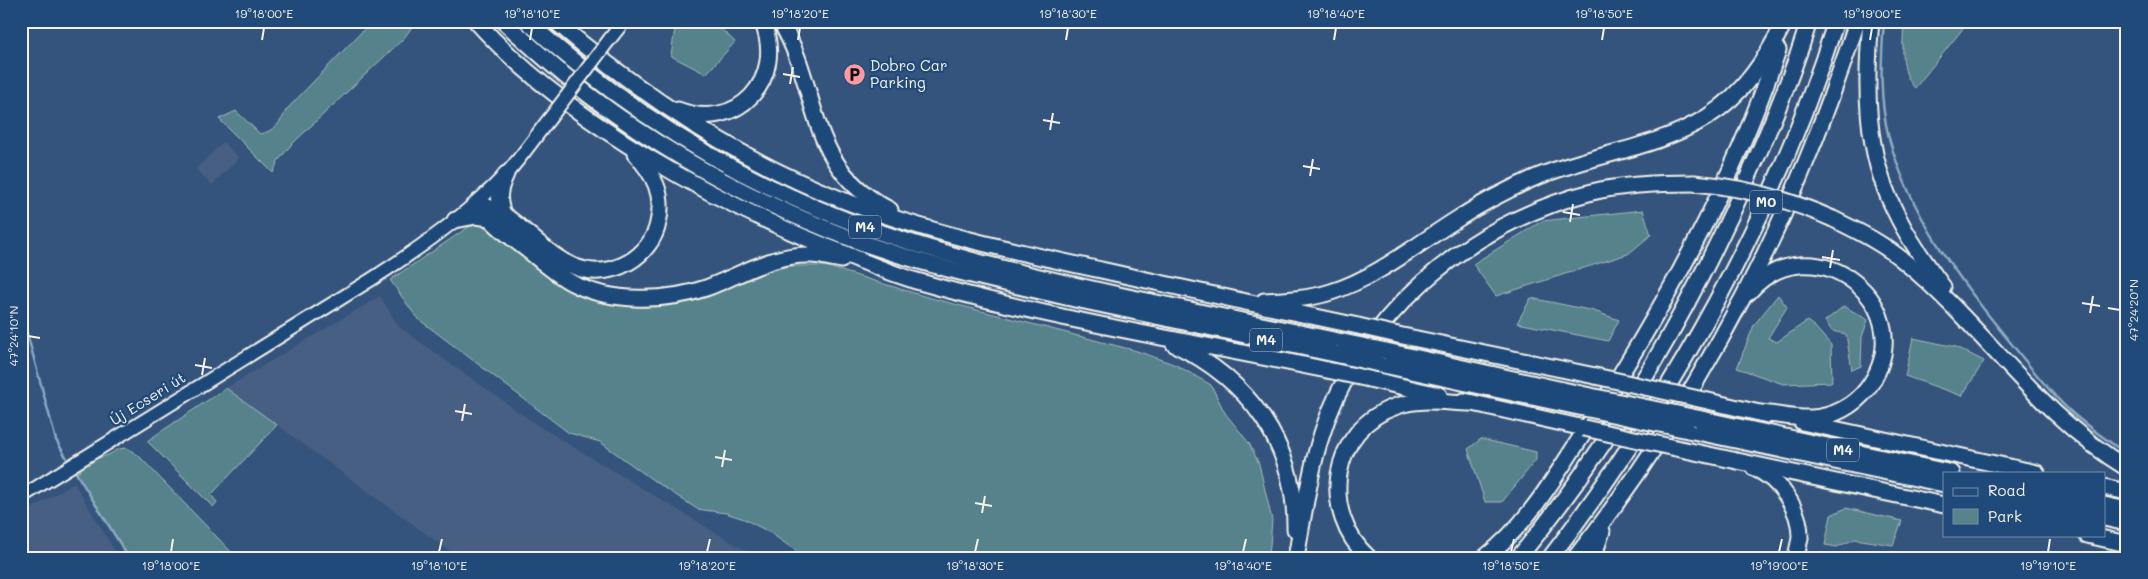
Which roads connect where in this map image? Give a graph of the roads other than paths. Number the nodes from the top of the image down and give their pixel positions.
1 (476, 21) edge
2 (503, 21) edge
3 (527, 21) edge
4 (555, 21) edge
5 (624, 21) edge
6 (762, 21) edge
7 (780, 21) edge
8 (1786, 21) edge
9 (1809, 21) edge
10 (1836, 21) edge
11 (1857, 21) edge
12 (1871, 21) edge
13 (664, 105) junction
14 (624, 142) junction
15 (506, 174) junction
16 (478, 202) junction
17 (497, 216) junction
18 (455, 220) junction
19 (917, 226) junction
20 (871, 265) junction
21 (1206, 293) junction
22 (1740, 302) junction
23 (1961, 313) junction
24 (1151, 335) junction
25 (1339, 348) junction
26 (1472, 402) junction
27 (1758, 413) junction
28 (1692, 424) junction
29 (1733, 459) junction
30 (2127, 468) edge
31 (1947, 472) edge
32 (2032, 472) edge
33 (1943, 484) edge
34 (2106, 487) edge
35 (2127, 492) edge
36 (21, 497) edge
37 (1943, 505) edge
38 (2106, 505) edge
39 (2127, 510) edge
40 (1609, 515) junction
41 (2106, 518) edge
42 (2127, 523) edge
43 (2091, 536) edge
44 (2127, 544) edge
45 (1295, 558) edge
46 (1369, 558) edge
47 (1484, 558) edge
48 (1518, 558) edge
49 (1550, 558) edge
50 (1574, 558) edge
51 (1593, 558) edge
52 (1796, 558) edge

1 - 14 highway
2 - 25 highway, M4
3 - 25 highway, M4
4 - 13 highway
5 - 15 main road, Új Ecseri út, bridge
6 - 13 highway
7 - 19 highway
8 - 21 highway
8 - 47 highway
9 - 48 highway, M0
10 - 49 highway, M0
11 - 22 highway
12 - 23 highway
13 - 19 highway
14 - 17 highway
14 - 20 highway
15 - 16 main road, Új Ecseri út
15 - 17 highway
16 - 17 highway
16 - 18 main road, Új Ecseri út
17 - 18 highway
17 - 20 highway
18 - 36 main road, Új Ecseri út
19 - 21 highway
20 - 24 highway
21 - 27 highway, bridge
22 - 27 highway
22 - 40 highway
23 - 30 highway
23 - 45 highway, bridge
24 - 26 highway, bridge
24 - 45 highway
25 - 28 highway, M4, bridge
26 - 29 highway, bridge
26 - 46 highway
27 - 32 highway
28 - 31 highway, M4
28 - 33 highway, M4
29 - 37 highway
29 - 52 highway
34 - 35 highway
38 - 39 highway
40 - 50 highway
40 - 51 highway
41 - 42 highway
43 - 44 highway

